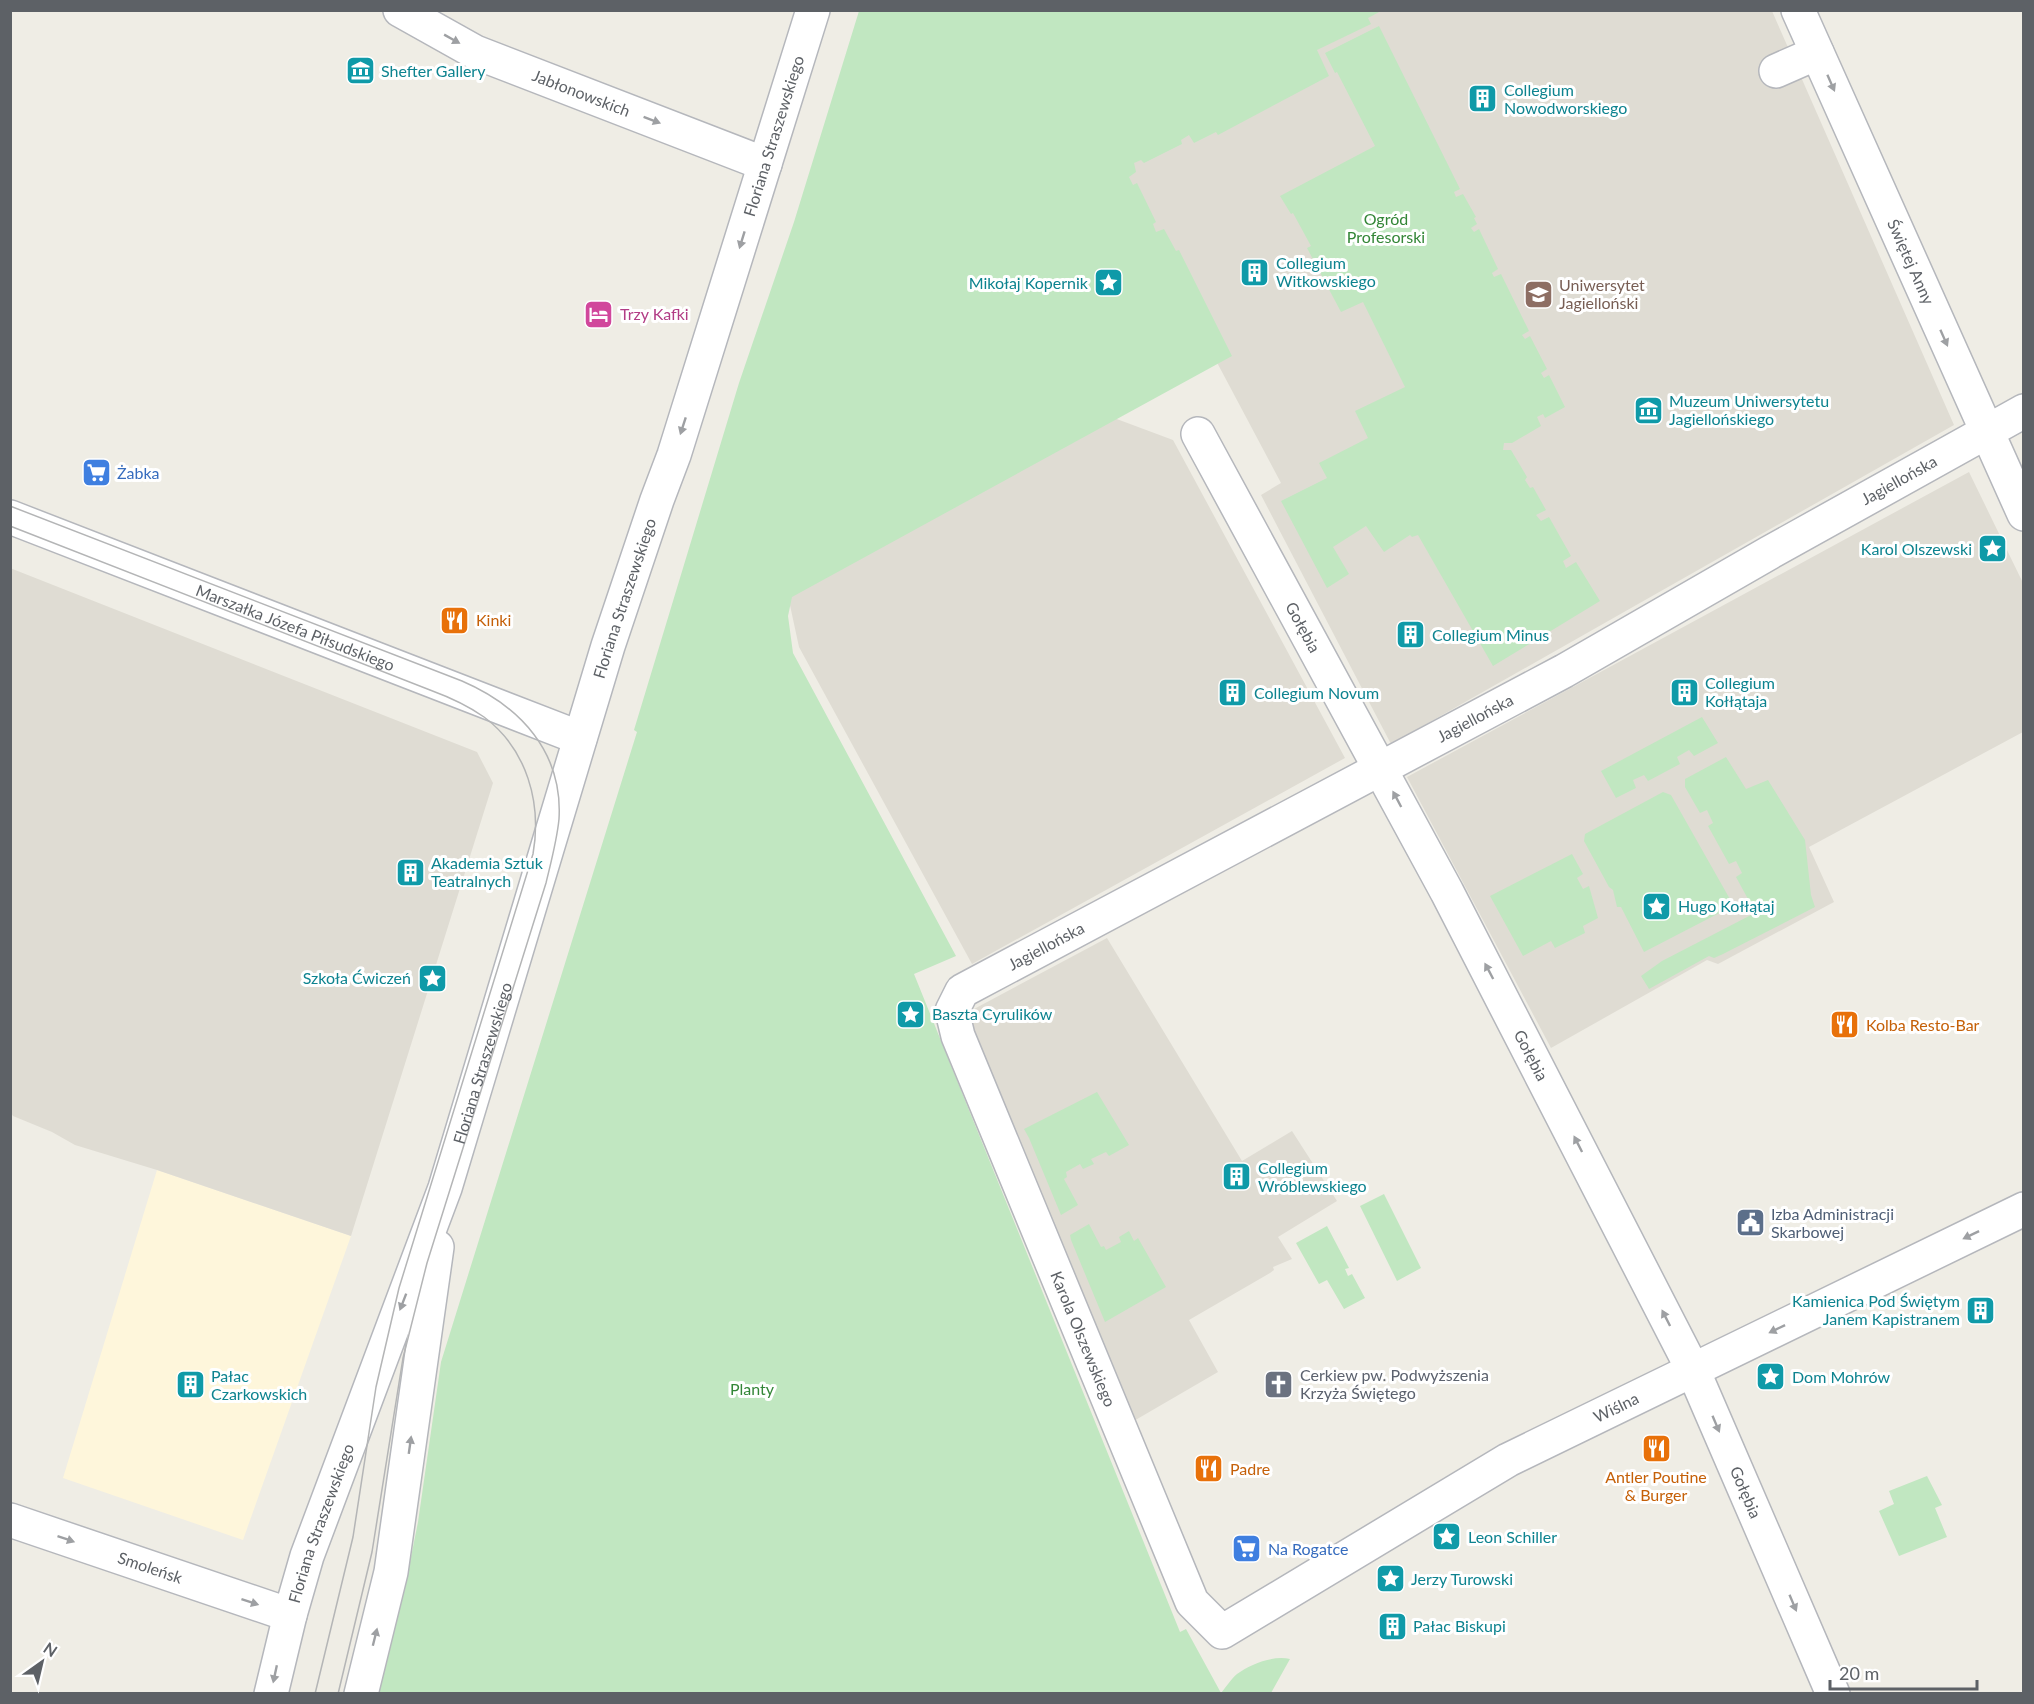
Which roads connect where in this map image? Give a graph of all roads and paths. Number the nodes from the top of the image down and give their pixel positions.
1 (400, 10) edge
2 (813, 10) edge
3 (1798, 10) edge
4 (1817, 53) junction
5 (1776, 71) dead end
6 (765, 164) junction
7 (2024, 411) edge
8 (1985, 430) junction
9 (1198, 434) dead end
10 (2024, 514) edge
11 (10, 517) edge
12 (580, 738) junction
13 (1380, 769) junction
14 (958, 1036) joint
15 (446, 1188) junction
16 (2024, 1209) edge
17 (1693, 1370) junction
18 (10, 1520) edge
19 (290, 1614) junction
20 (1222, 1632) joint
21 (271, 1694) edge
22 (362, 1694) edge
23 (1833, 1694) edge

1 -> 6 street, Jabłonowskich
2 - 6 street, Floriana Straszewskiego
3 - 4 street, Świętej Anny
4 - 5 street
4 -> 8 street, Świętej Anny
6 -> 12 street, Floriana Straszewskiego
7 - 8 street, Jagiellońska
8 - 10 street, Świętej Anny
8 - 13 street, Jagiellońska
9 - 13 street, Gołębia
11 - 12 street, Marszałka Józefa Piłsudskiego
12 - 15 street, Floriana Straszewskiego
13 - 14 street, Jagiellońska
17 -> 13 street, Gołębia
14 - 20 street, Karola Olszewskiego
15 -> 19 street, Floriana Straszewskiego
22 -> 15 street, Floriana Straszewskiego
16 -> 17 street, Wiślna
17 - 20 street, Wiślna
17 -> 23 street, Gołębia
18 -> 19 street, Smoleńsk
19 -> 21 street, Floriana Straszewskiego

